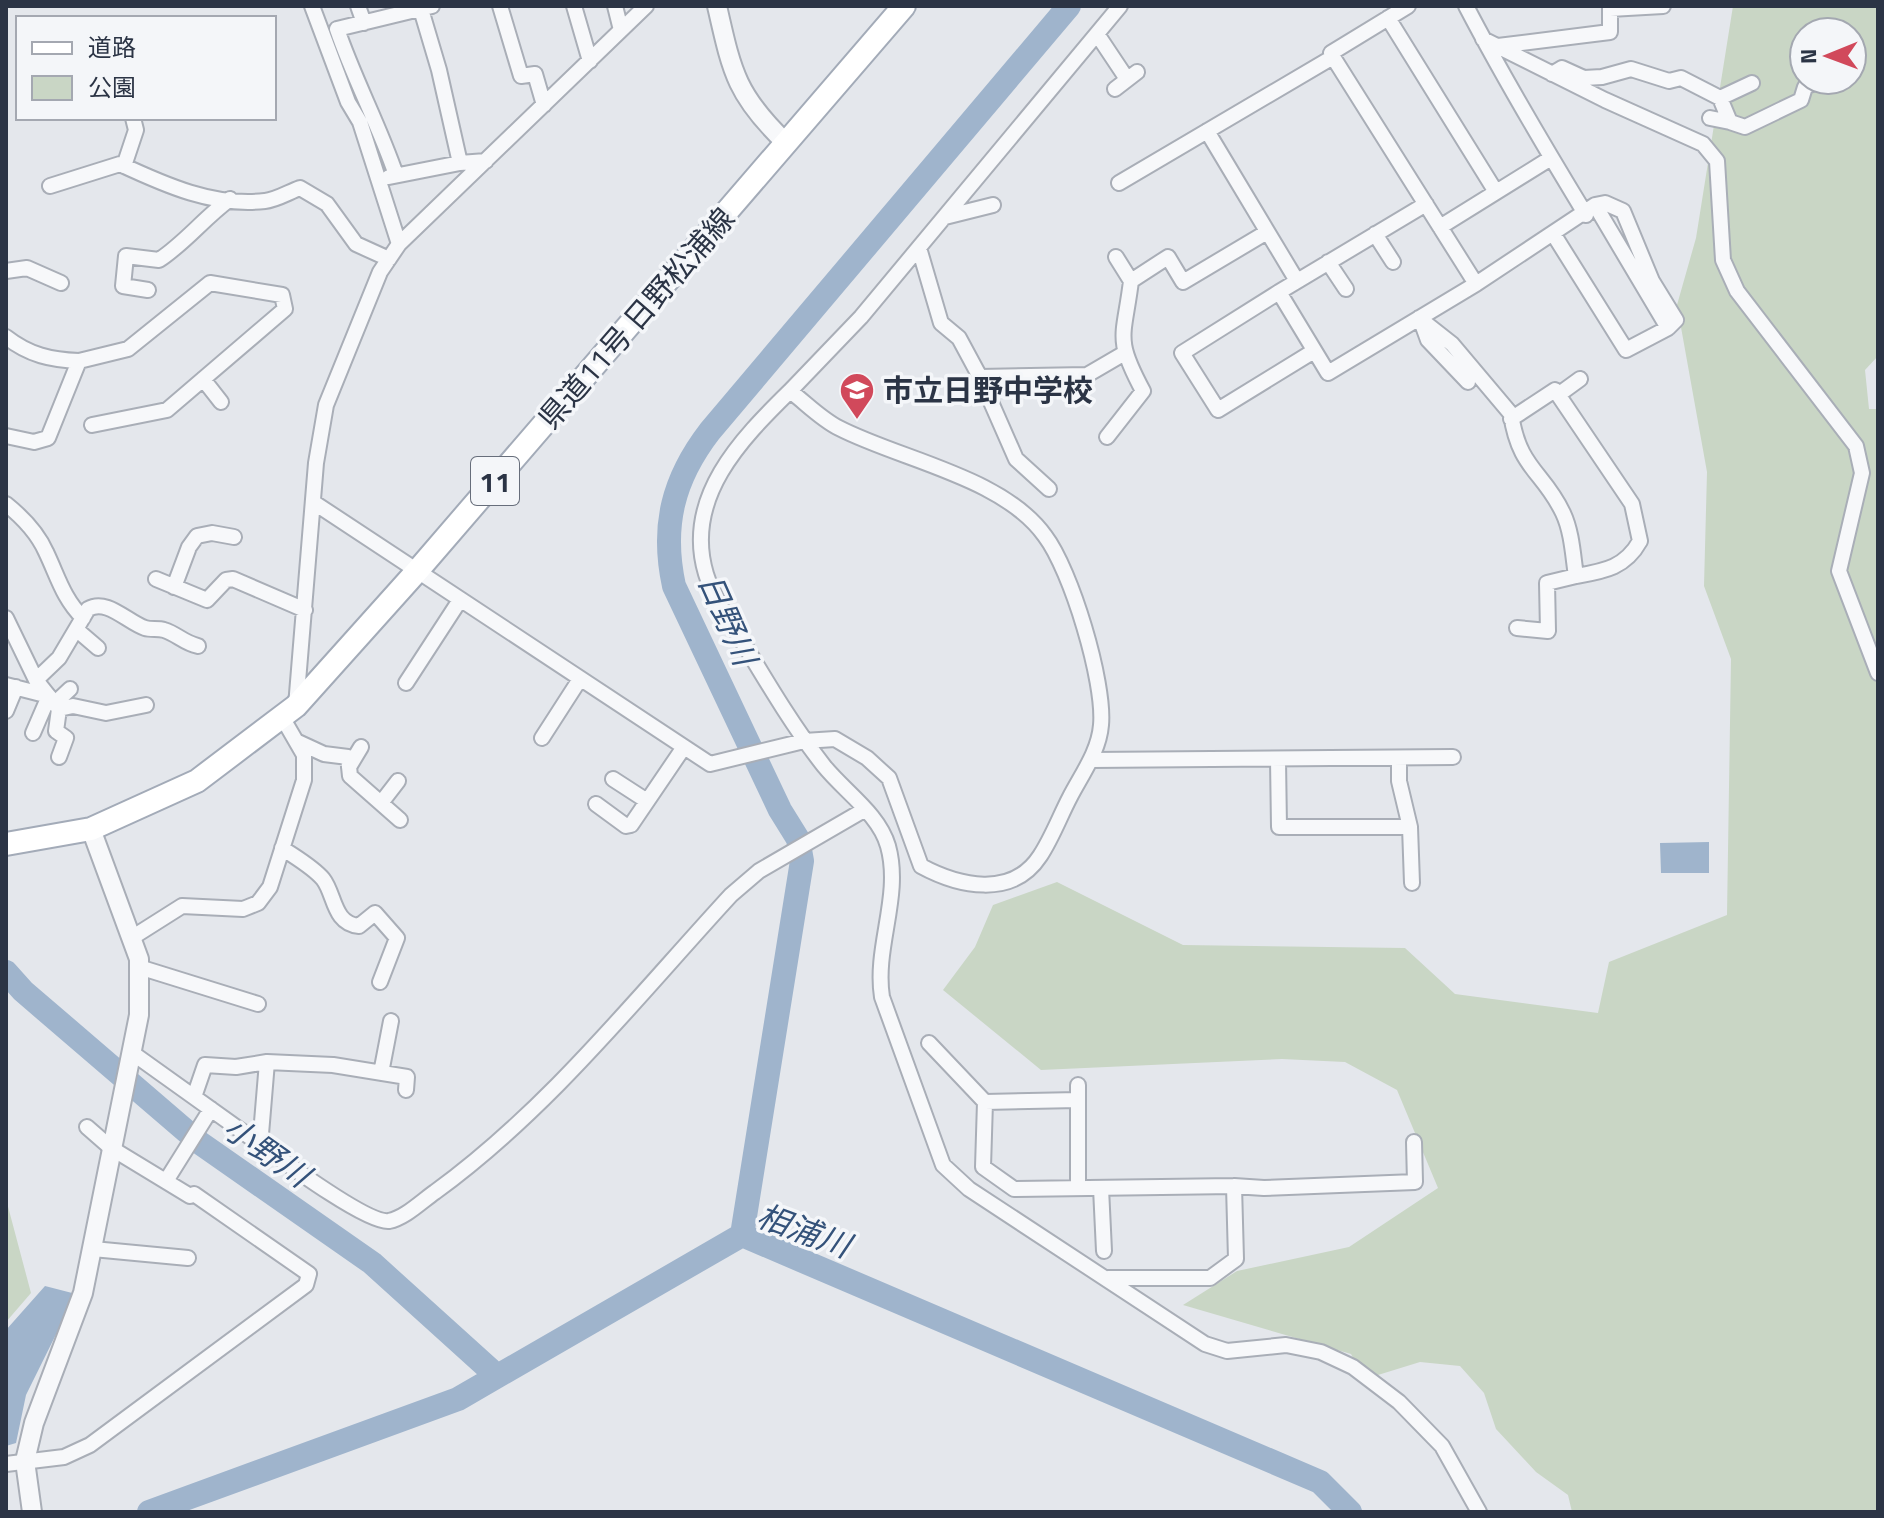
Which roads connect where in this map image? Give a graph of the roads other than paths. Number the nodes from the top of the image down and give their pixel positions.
1 (312, 6) edge
2 (358, 6) edge
3 (500, 6) edge
4 (574, 6) edge
5 (615, 6) edge
6 (646, 6) edge
7 (717, 6) edge
8 (904, 6) edge
9 (1120, 6) edge
10 (1408, 6) edge
11 (1466, 6) edge
12 (1663, 6) edge
13 (424, 7) edge
14 (1610, 8) edge
15 (1388, 18) junction
16 (364, 23) junction
17 (621, 30) junction
18 (1097, 34) junction
19 (1490, 42) junction
20 (1333, 57) junction
21 (590, 61) junction
22 (1552, 74) junction
23 (1752, 83) dead end
24 (1115, 89) dead end
25 (1802, 96) edge
26 (1720, 98) junction
27 (544, 105) junction
28 (1710, 118) dead end
29 (134, 120) edge
30 (1730, 122) junction
31 (1207, 131) junction
32 (786, 143) junction
33 (1551, 158) junction
34 (486, 161) junction
35 (460, 163) junction
36 (124, 166) junction
37 (396, 175) junction
38 (379, 181) junction
39 (1119, 183) dead end
40 (50, 186) dead end
41 (1496, 192) junction
42 (230, 199) junction
43 (1426, 204) junction
44 (993, 205) dead end
45 (1590, 210) junction
46 (945, 217) junction
47 (1440, 227) junction
48 (1267, 232) junction
49 (1375, 234) junction
50 (1554, 235) junction
51 (399, 244) junction
52 (919, 248) junction
53 (1116, 257) dead end
54 (389, 259) junction
55 (1328, 262) junction
56 (1393, 262) dead end
57 (6, 271) edge
58 (1131, 281) junction
59 (1297, 281) junction
60 (61, 283) dead end
61 (1476, 284) junction
62 (1346, 289) dead end
63 (148, 290) dead end
64 (1279, 292) junction
65 (1419, 318) junction
66 (1668, 328) junction
67 (6, 337) edge
68 (1314, 351) junction
69 (1123, 354) junction
70 (79, 361) junction
71 (980, 377) junction
72 (203, 379) junction
73 (1580, 379) dead end
74 (1468, 382) dead end
75 (790, 391) junction
76 (1558, 395) junction
77 (221, 402) dead end
78 (1511, 419) junction
79 (101, 428) dead end
80 (6, 436) edge
81 (1107, 437) dead end
82 (1049, 489) dead end
83 (313, 502) junction
84 (6, 504) edge
85 (234, 537) dead end
86 (418, 570) junction
87 (1576, 576) junction
88 (156, 579) dead end
89 (174, 587) junction
90 (460, 600) junction
91 (305, 610) junction
92 (6, 619) edge
93 (80, 624) junction
94 (1517, 628) dead end
95 (198, 646) dead end
96 (98, 648) dead end
97 (1878, 673) edge
98 (580, 679) junction
99 (36, 680) junction
100 (406, 683) dead end
101 (11, 686) edge
102 (70, 689) dead end
103 (54, 703) junction
104 (146, 705) dead end
105 (6, 711) edge
106 (289, 712) junction
107 (33, 733) dead end
108 (542, 738) dead end
109 (298, 742) junction
110 (798, 743) junction
111 (361, 747) dead end
112 (684, 747) junction
113 (59, 757) dead end
114 (1453, 757) dead end
115 (1399, 759) junction
116 (1091, 760) junction
117 (1278, 760) junction
118 (349, 767) junction
119 (613, 779) dead end
120 (398, 781) dead end
121 (647, 801) junction
122 (381, 803) junction
123 (596, 804) dead end
124 (864, 810) junction
125 (400, 820) dead end
126 (1410, 827) junction
127 (91, 829) junction
128 (6, 844) edge
129 (282, 848) junction
130 (1412, 883) dead end
131 (133, 937) junction
132 (139, 967) junction
133 (380, 982) dead end
134 (258, 1004) dead end
135 (391, 1021) dead end
136 (929, 1043) dead end
137 (130, 1056) junction
138 (267, 1062) junction
139 (381, 1073) junction
140 (406, 1090) dead end
141 (194, 1097) junction
142 (985, 1102) junction
143 (211, 1110) junction
144 (87, 1127) dead end
145 (254, 1140) junction
146 (1414, 1142) dead end
147 (112, 1144) junction
148 (166, 1181) junction
149 (1234, 1186) junction
150 (1078, 1188) junction
151 (1101, 1188) junction
152 (93, 1249) junction
153 (1104, 1251) dead end
154 (188, 1258) dead end
155 (1108, 1278) junction
156 (19, 1465) edge
157 (32, 1512) edge
158 (1479, 1512) edge

1 - 38 street
2 - 16 street
3 - 27 street
4 - 21 street
5 - 17 street
6 - 17 street
7 - 32 street
8 - 32 main road, 県道11号 日野松浦線 / 11
9 - 18 street
10 - 15 street
11 - 19 street
12 - 14 street
13 - 16 street
13 - 35 street
14 - 19 street
15 - 20 street
15 - 41 street
16 - 37 street
17 - 21 street
18 - 24 street
18 - 46 street
19 - 22 street
19 - 33 street
20 - 31 street
20 - 43 street
21 - 27 street
22 - 26 street
22 - 97 street
23 - 26 street
25 - 30 street
26 - 30 street
27 - 34 street
28 - 30 street
29 - 36 street
31 - 39 street
31 - 48 street
32 - 86 main road, 県道11号 日野松浦線 / 11
33 - 41 street
33 - 45 street
34 - 35 street
34 - 51 street
35 - 37 street
36 - 40 street
36 - 42 street
37 - 38 street
38 - 51 street
41 - 47 street
42 - 54 street
42 - 63 street
43 - 47 street
43 - 49 street
44 - 46 street
45 - 50 street
45 - 66 street
45 - 66 street
46 - 52 street
47 - 61 street
48 - 58 street
48 - 59 street
49 - 55 street
49 - 56 street
50 - 61 street
50 - 66 street
51 - 54 street
52 - 71 street
52 - 75 street
53 - 58 street
54 - 83 street
55 - 59 street
55 - 62 street
57 - 60 street
58 - 69 street
59 - 64 street
61 - 65 street
64 - 68 street
64 - 68 street
65 - 68 street
65 - 74 street
65 - 78 street
67 - 70 street
69 - 71 street
69 - 81 street
70 - 72 street
70 - 80 street
71 - 82 street
72 - 77 street
72 - 79 street
73 - 76 street
75 - 110 street
75 - 116 street
76 - 78 street
76 - 87 street
78 - 87 street
83 - 86 street
83 - 91 street
84 - 93 street
85 - 89 street
86 - 90 street
86 - 106 main road, 県道11号 日野松浦線 / 11
87 - 94 street
88 - 89 street
89 - 91 street
90 - 98 street
90 - 100 street
91 - 106 street
92 - 99 street
93 - 95 street
93 - 96 street
93 - 99 street
98 - 108 street
98 - 112 street
99 - 103 street
101 - 103 street
101 - 105 street
102 - 103 street
103 - 104 street
103 - 107 street
103 - 113 street
106 - 109 street
106 - 127 main road, 県道11号 日野松浦線 / 11
109 - 118 street
109 - 129 street
110 - 112 street
110 - 116 street
110 - 124 street
111 - 118 street
112 - 121 street
114 - 115 street
115 - 117 street
115 - 126 street
116 - 117 street
117 - 126 street
118 - 122 street
119 - 121 street
120 - 122 street
121 - 123 street
122 - 125 street
124 - 145 street
124 - 155 street
126 - 130 street
127 - 128 main road, 県道11号 日野松浦線 / 11
127 - 131 street
129 - 131 street
129 - 133 street
131 - 132 street
132 - 134 street
132 - 137 street
135 - 139 street
136 - 142 street
137 - 141 street
137 - 147 street
138 - 139 street
138 - 141 street
138 - 145 street
139 - 140 street
141 - 143 street
142 - 150 street
142 - 150 street
143 - 145 street
143 - 148 street
144 - 147 street
146 - 149 street
147 - 148 street
147 - 152 street
148 - 156 street
149 - 151 street
149 - 155 street
150 - 151 street
151 - 153 street
152 - 154 street
152 - 156 street
155 - 158 street
156 - 157 street

